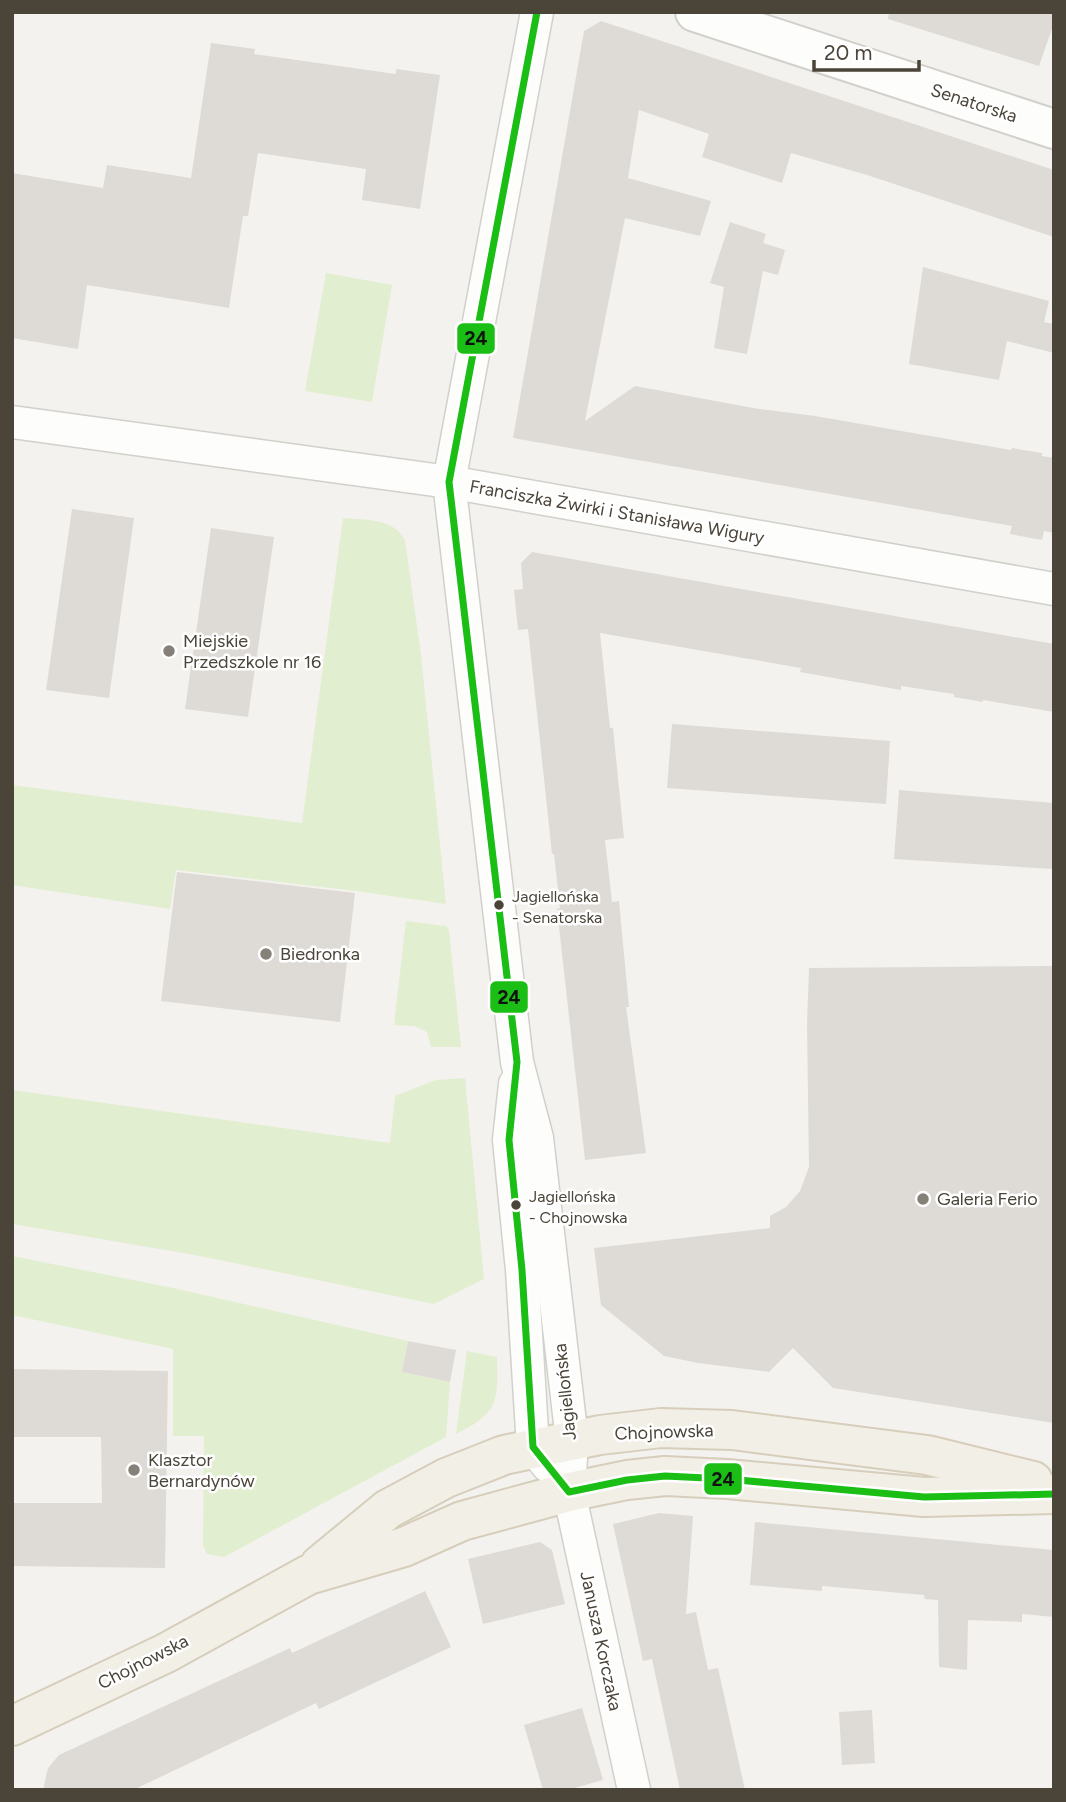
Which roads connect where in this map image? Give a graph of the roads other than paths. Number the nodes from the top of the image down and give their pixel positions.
1 (537, 12) edge
2 (695, 12) edge
3 (1054, 129) edge
4 (12, 422) edge
5 (449, 482) junction
6 (1054, 589) edge
7 (517, 1062) junction
8 (572, 1440) junction
9 (533, 1447) junction
10 (1054, 1486) edge
11 (569, 1492) junction
12 (1054, 1494) edge
13 (308, 1575) junction
14 (12, 1726) edge
15 (634, 1790) edge

1 - 5 street, Jagiellońska
2 - 3 street, Senatorska
4 - 5 street, Franciszka Żwirki i Stanisława Wigury
5 - 6 street, Franciszka Żwirki i Stanisława Wigury
5 - 7 street, Jagiellońska
7 - 8 street, Jagiellońska
7 - 9 street, Jagiellońska
8 - 9 main road, Chojnowska
8 - 10 main road, Chojnowska
8 - 11 street, Jagiellońska
9 - 11 street, Jagiellońska
9 - 13 main road, Chojnowska
11 - 12 main road, Chojnowska
11 - 13 main road, Chojnowska
11 - 15 street, Janusza Korczaka
13 - 14 main road, Chojnowska

